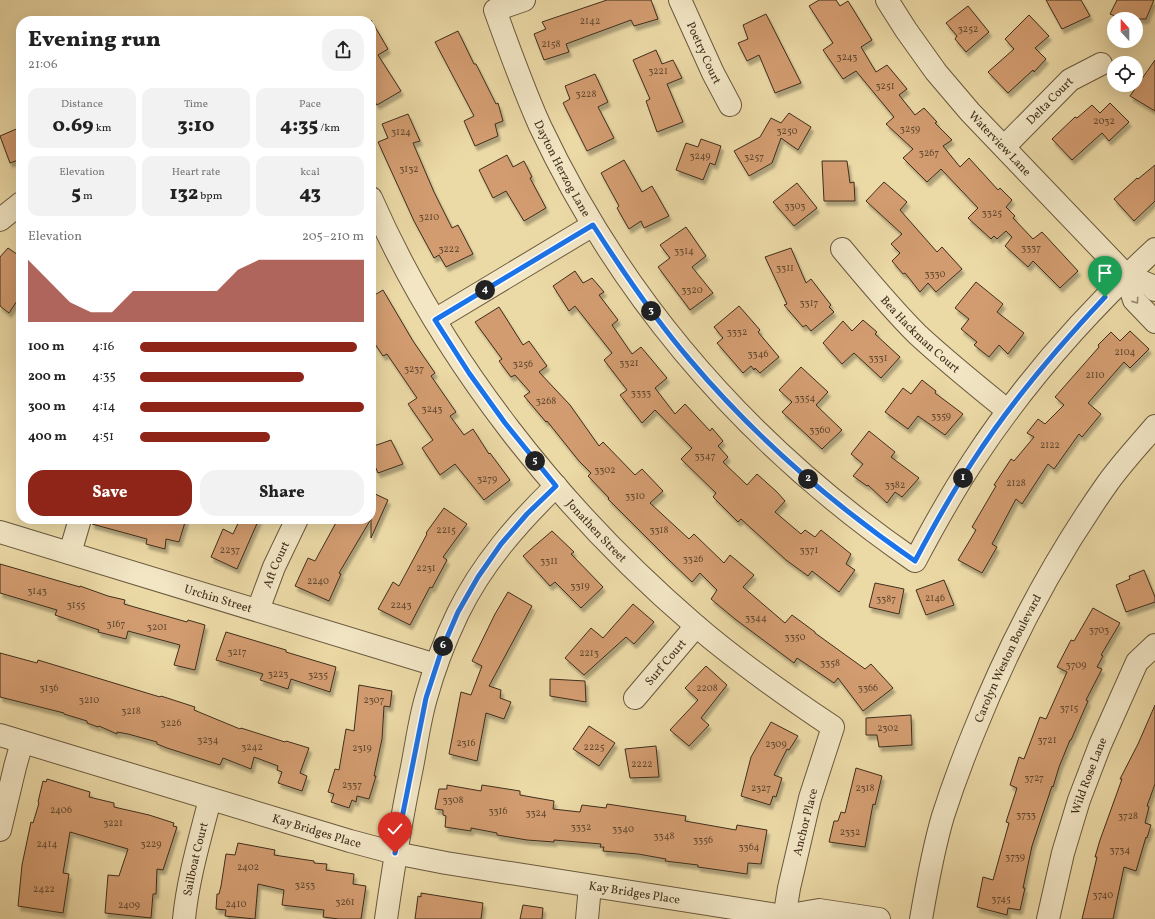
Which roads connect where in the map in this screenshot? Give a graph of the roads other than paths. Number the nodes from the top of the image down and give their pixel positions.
1 (524, 0) edge
2 (680, 0) edge
3 (887, 0) edge
4 (1101, 64) dead end
5 (730, 105) dead end
6 (1004, 147) junction
7 (16, 207) edge
8 (376, 208) edge
9 (0, 220) edge
10 (593, 225) junction
11 (842, 248) dead end
12 (1155, 249) edge
13 (1126, 275) junction
14 (1155, 290) edge
15 (435, 320) junction
16 (1155, 322) edge
17 (1008, 411) junction
18 (1155, 426) edge
19 (556, 486) junction
20 (79, 524) edge
21 (295, 524) edge
22 (0, 532) edge
23 (70, 553) junction
24 (258, 610) junction
25 (696, 626) junction
26 (1155, 645) edge
27 (436, 665) junction
28 (635, 698) dead end
29 (833, 727) joint
30 (0, 735) edge
31 (22, 742) junction
32 (210, 799) junction
33 (0, 830) edge
34 (395, 853) junction
35 (590, 886) junction
36 (786, 918) edge
37 (184, 919) edge
38 (386, 919) edge
39 (587, 919) edge
40 (879, 919) edge
41 (921, 919) edge
42 (1048, 919) edge

1 - 10 street, Dayton Herzog Lane
2 - 5 street, Poetry Court
3 - 6 street, Waterview Lane
4 - 6 street, Delta Court
6 - 13 street, Waterview Lane
7 - 9 street
8 - 15 street, Jonathen Street
10 - 15 street
10 - 17 street, Dayton Herzog Lane
11 - 17 street, Bea Hackman Court
12 - 13 street
13 - 14 street, Waterview Lane
13 -> 16 street, Waterview Lane
13 - 17 street
15 - 19 street, Jonathen Street
18 - 41 street, Carolyn Weston Boulevard
19 - 25 street, Jonathen Street
19 - 27 street
20 - 23 street
21 - 24 street, Aft Court
22 - 23 street, Urchin Street
23 - 24 street, Urchin Street
24 - 27 street, Urchin Street
25 - 28 street, Surf Court
25 - 29 street, Jonathen Street
26 - 42 street, Wild Rose Lane
27 - 34 street
29 - 36 street, Anchor Place
30 - 31 street, Kay Bridges Place
31 - 32 street, Kay Bridges Place
31 - 33 street
32 - 34 street, Kay Bridges Place
32 - 37 street, Sailboat Court
34 - 35 street, Kay Bridges Place
34 - 38 street
35 - 36 street, Kay Bridges Place
35 - 39 street
36 - 40 street, Kay Bridges Place

